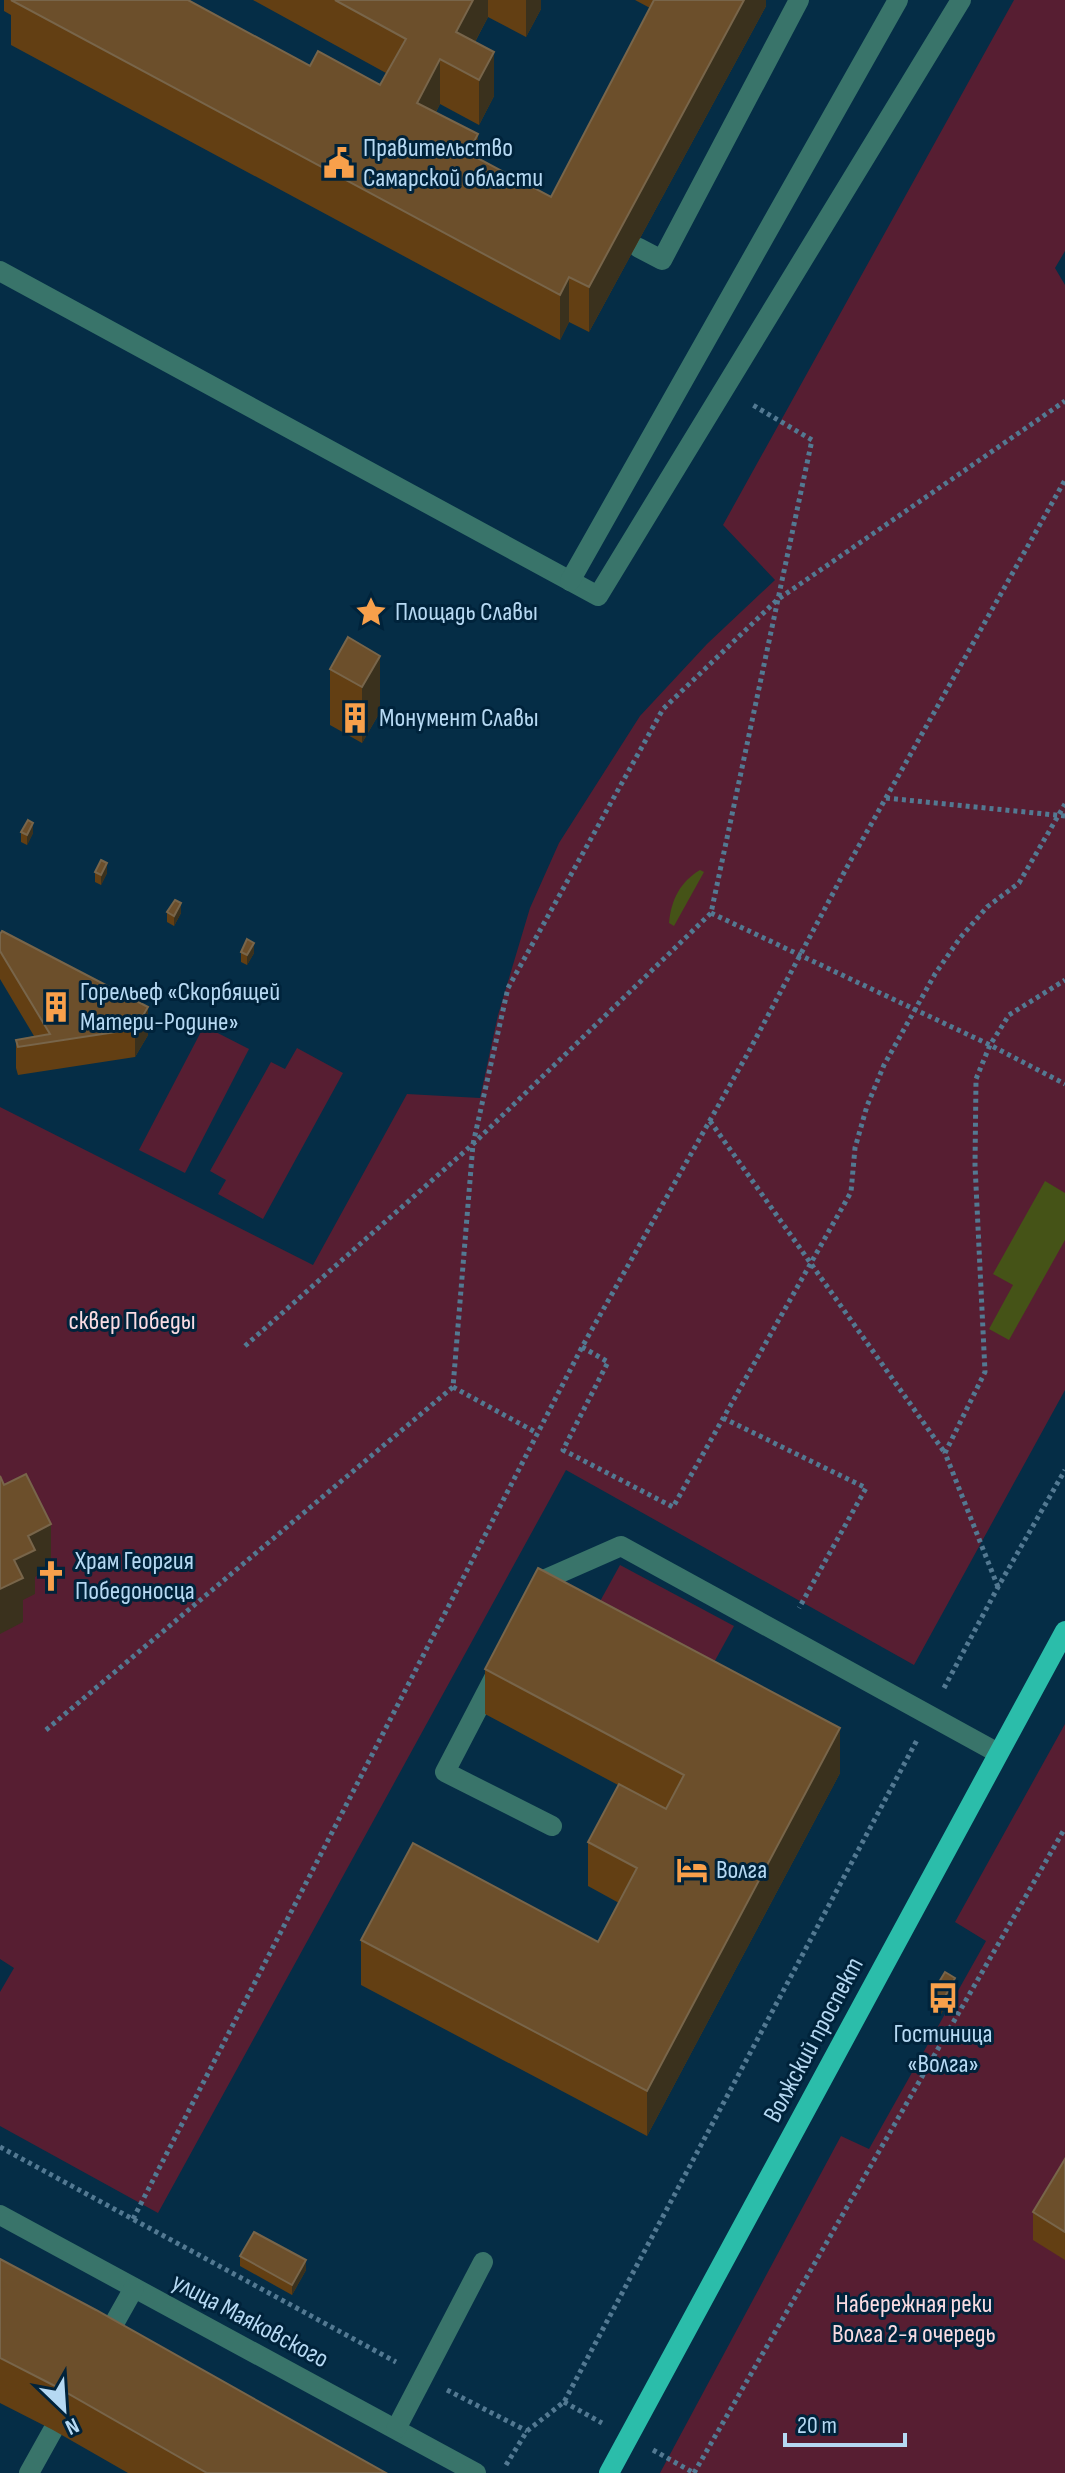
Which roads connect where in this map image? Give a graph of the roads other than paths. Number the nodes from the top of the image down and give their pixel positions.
1 (799, 0) edge
2 (898, 0) edge
3 (961, 0) edge
4 (639, 248) dead end
5 (0, 271) edge
6 (570, 581) junction
7 (524, 1620) edge
8 (1065, 1631) edge
9 (503, 1661) edge
10 (998, 1753) junction
11 (552, 1826) dead end
12 (0, 2215) edge
13 (483, 2262) dead end
14 (134, 2288) junction
15 (96, 2355) edge
16 (396, 2429) junction
17 (53, 2430) edge
18 (29, 2473) edge
19 (476, 2473) edge
20 (609, 2473) edge

1 - 4 street
2 - 6 street
3 - 6 street
5 - 6 street
7 - 10 street
8 - 10 main road, Волжский проспект
9 - 11 street
10 - 20 main road, Волжский проспект
12 - 14 street, улица Маяковского
13 - 16 street
14 - 15 street
14 - 16 street, улица Маяковского
16 - 19 street, улица Маяковского
17 - 18 street

